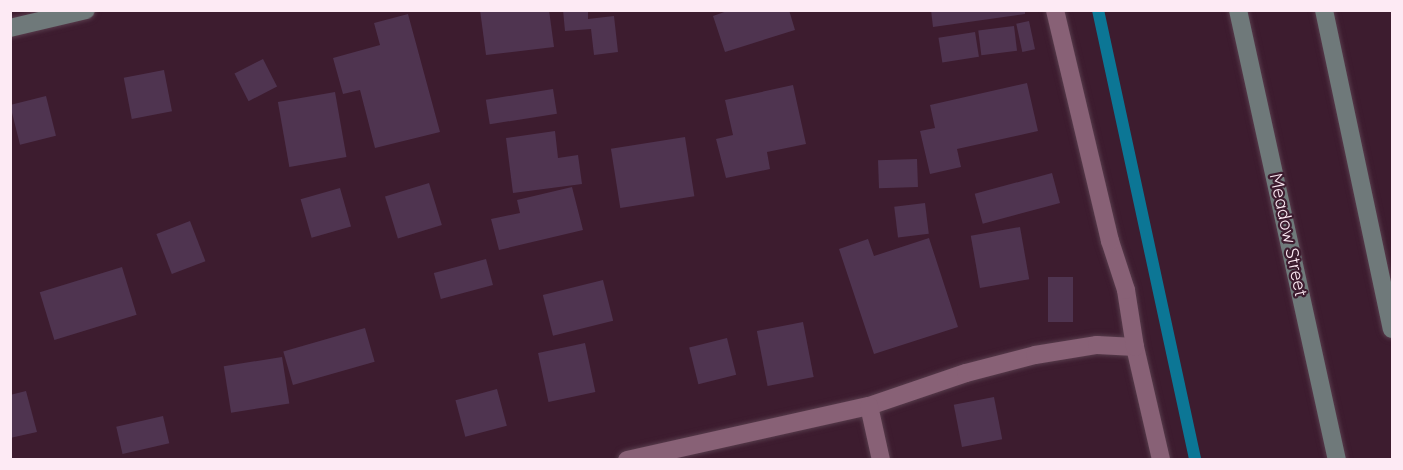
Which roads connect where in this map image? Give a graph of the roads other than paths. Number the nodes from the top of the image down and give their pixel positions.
1 (86, 10) edge
2 (1055, 10) edge
3 (1238, 10) edge
4 (1324, 10) edge
5 (10, 28) edge
6 (1392, 330) edge
7 (1135, 347) junction
8 (869, 406) junction
9 (627, 459) edge
10 (881, 459) edge
11 (1161, 459) edge
12 (1337, 459) edge

1 - 5 street
2 - 7 street
3 - 12 street, Meadow Street
4 - 6 street
7 - 8 street
7 - 11 street
8 - 9 street
8 - 10 street

